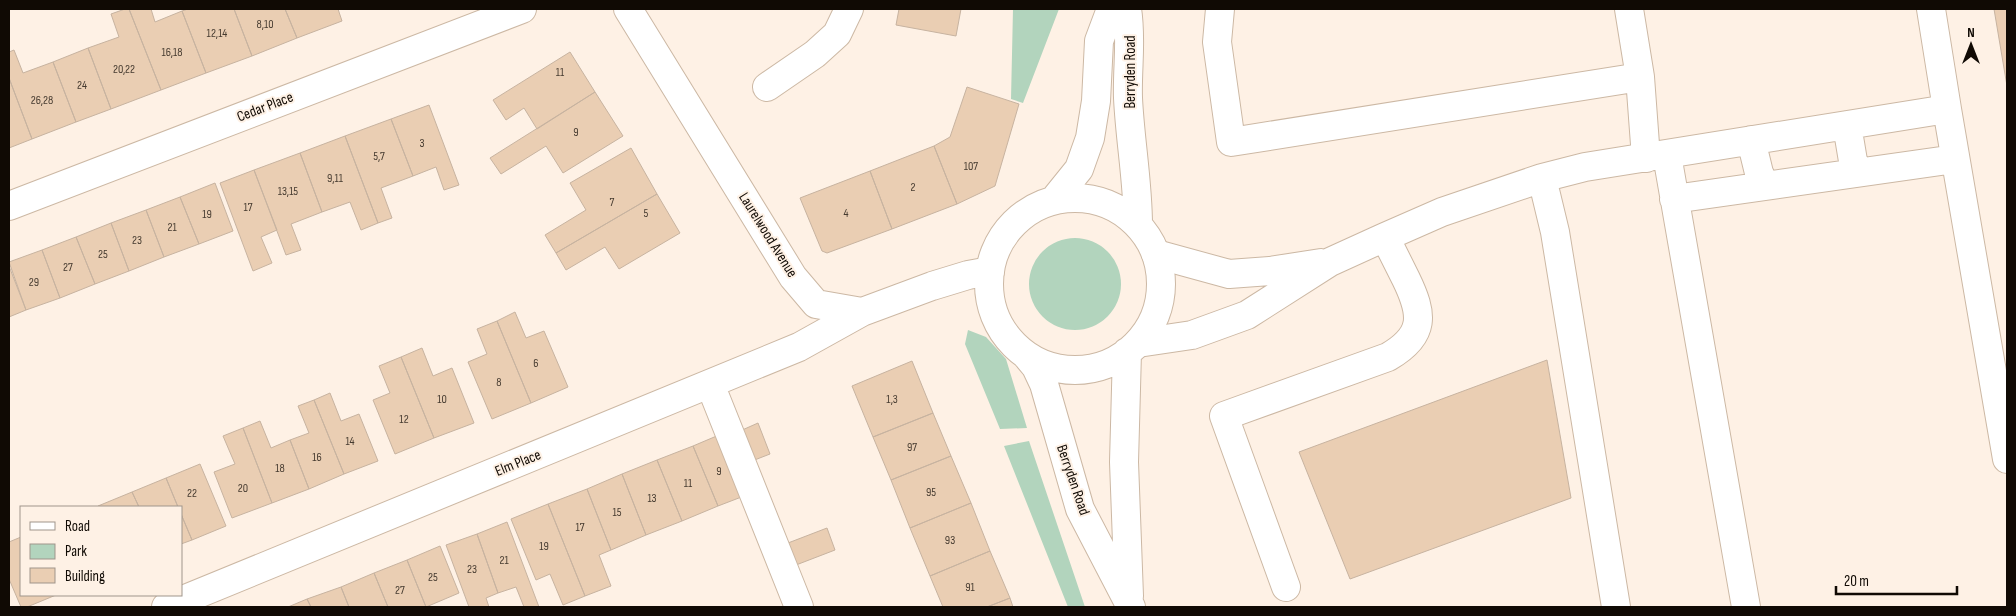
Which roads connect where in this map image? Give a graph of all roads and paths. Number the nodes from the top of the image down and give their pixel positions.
1 (522, 9) edge
2 (628, 9) edge
3 (849, 9) edge
4 (1111, 9) edge
5 (1127, 9) edge
6 (1220, 9) edge
7 (1629, 9) edge
8 (1931, 9) edge
9 (1640, 77) junction
10 (767, 87) dead end
11 (1947, 109) junction
12 (1847, 125) junction
13 (1751, 140) junction
14 (1656, 156) junction
15 (1955, 159) junction
16 (1859, 172) junction
17 (1542, 178) junction
18 (1765, 186) junction
19 (1674, 199) junction
20 (1054, 200) junction
21 (9, 206) edge
22 (1138, 225) junction
23 (1385, 236) junction
24 (1156, 254) junction
25 (1330, 262) junction
26 (990, 271) junction
27 (862, 312) junction
28 (1133, 347) junction
29 (1026, 355) junction
30 (710, 384) junction
31 (2007, 459) edge
32 (1286, 587) dead end
33 (1130, 605) edge
34 (169, 607) edge
35 (799, 607) edge
36 (1616, 607) edge
37 (1746, 607) edge

1 - 21 street, Cedar Place
2 - 27 street, Laurelwood Avenue
3 - 10 street
4 - 20 street, Berryden Road
5 - 22 street, Berryden Road
6 - 9 street
7 - 9 street
8 - 11 street
9 - 14 street
11 - 12 street
11 - 15 street
12 - 13 street
12 - 16 street
13 - 14 street
13 - 18 street
14 - 17 street
14 - 19 street
15 - 16 street
15 - 31 street
16 - 18 street
17 - 23 street
17 - 36 street
18 - 19 street
19 - 37 street
20 - 22 street
20 - 26 street
22 - 24 street
23 - 25 street
23 - 32 street
24 - 25 street
24 - 28 street
25 - 28 street
26 - 27 street
26 - 29 street
27 - 30 street, Elm Place
28 - 29 street
28 - 33 street, Berryden Road
29 - 33 street, Berryden Road
30 - 34 street, Elm Place
30 - 35 street

